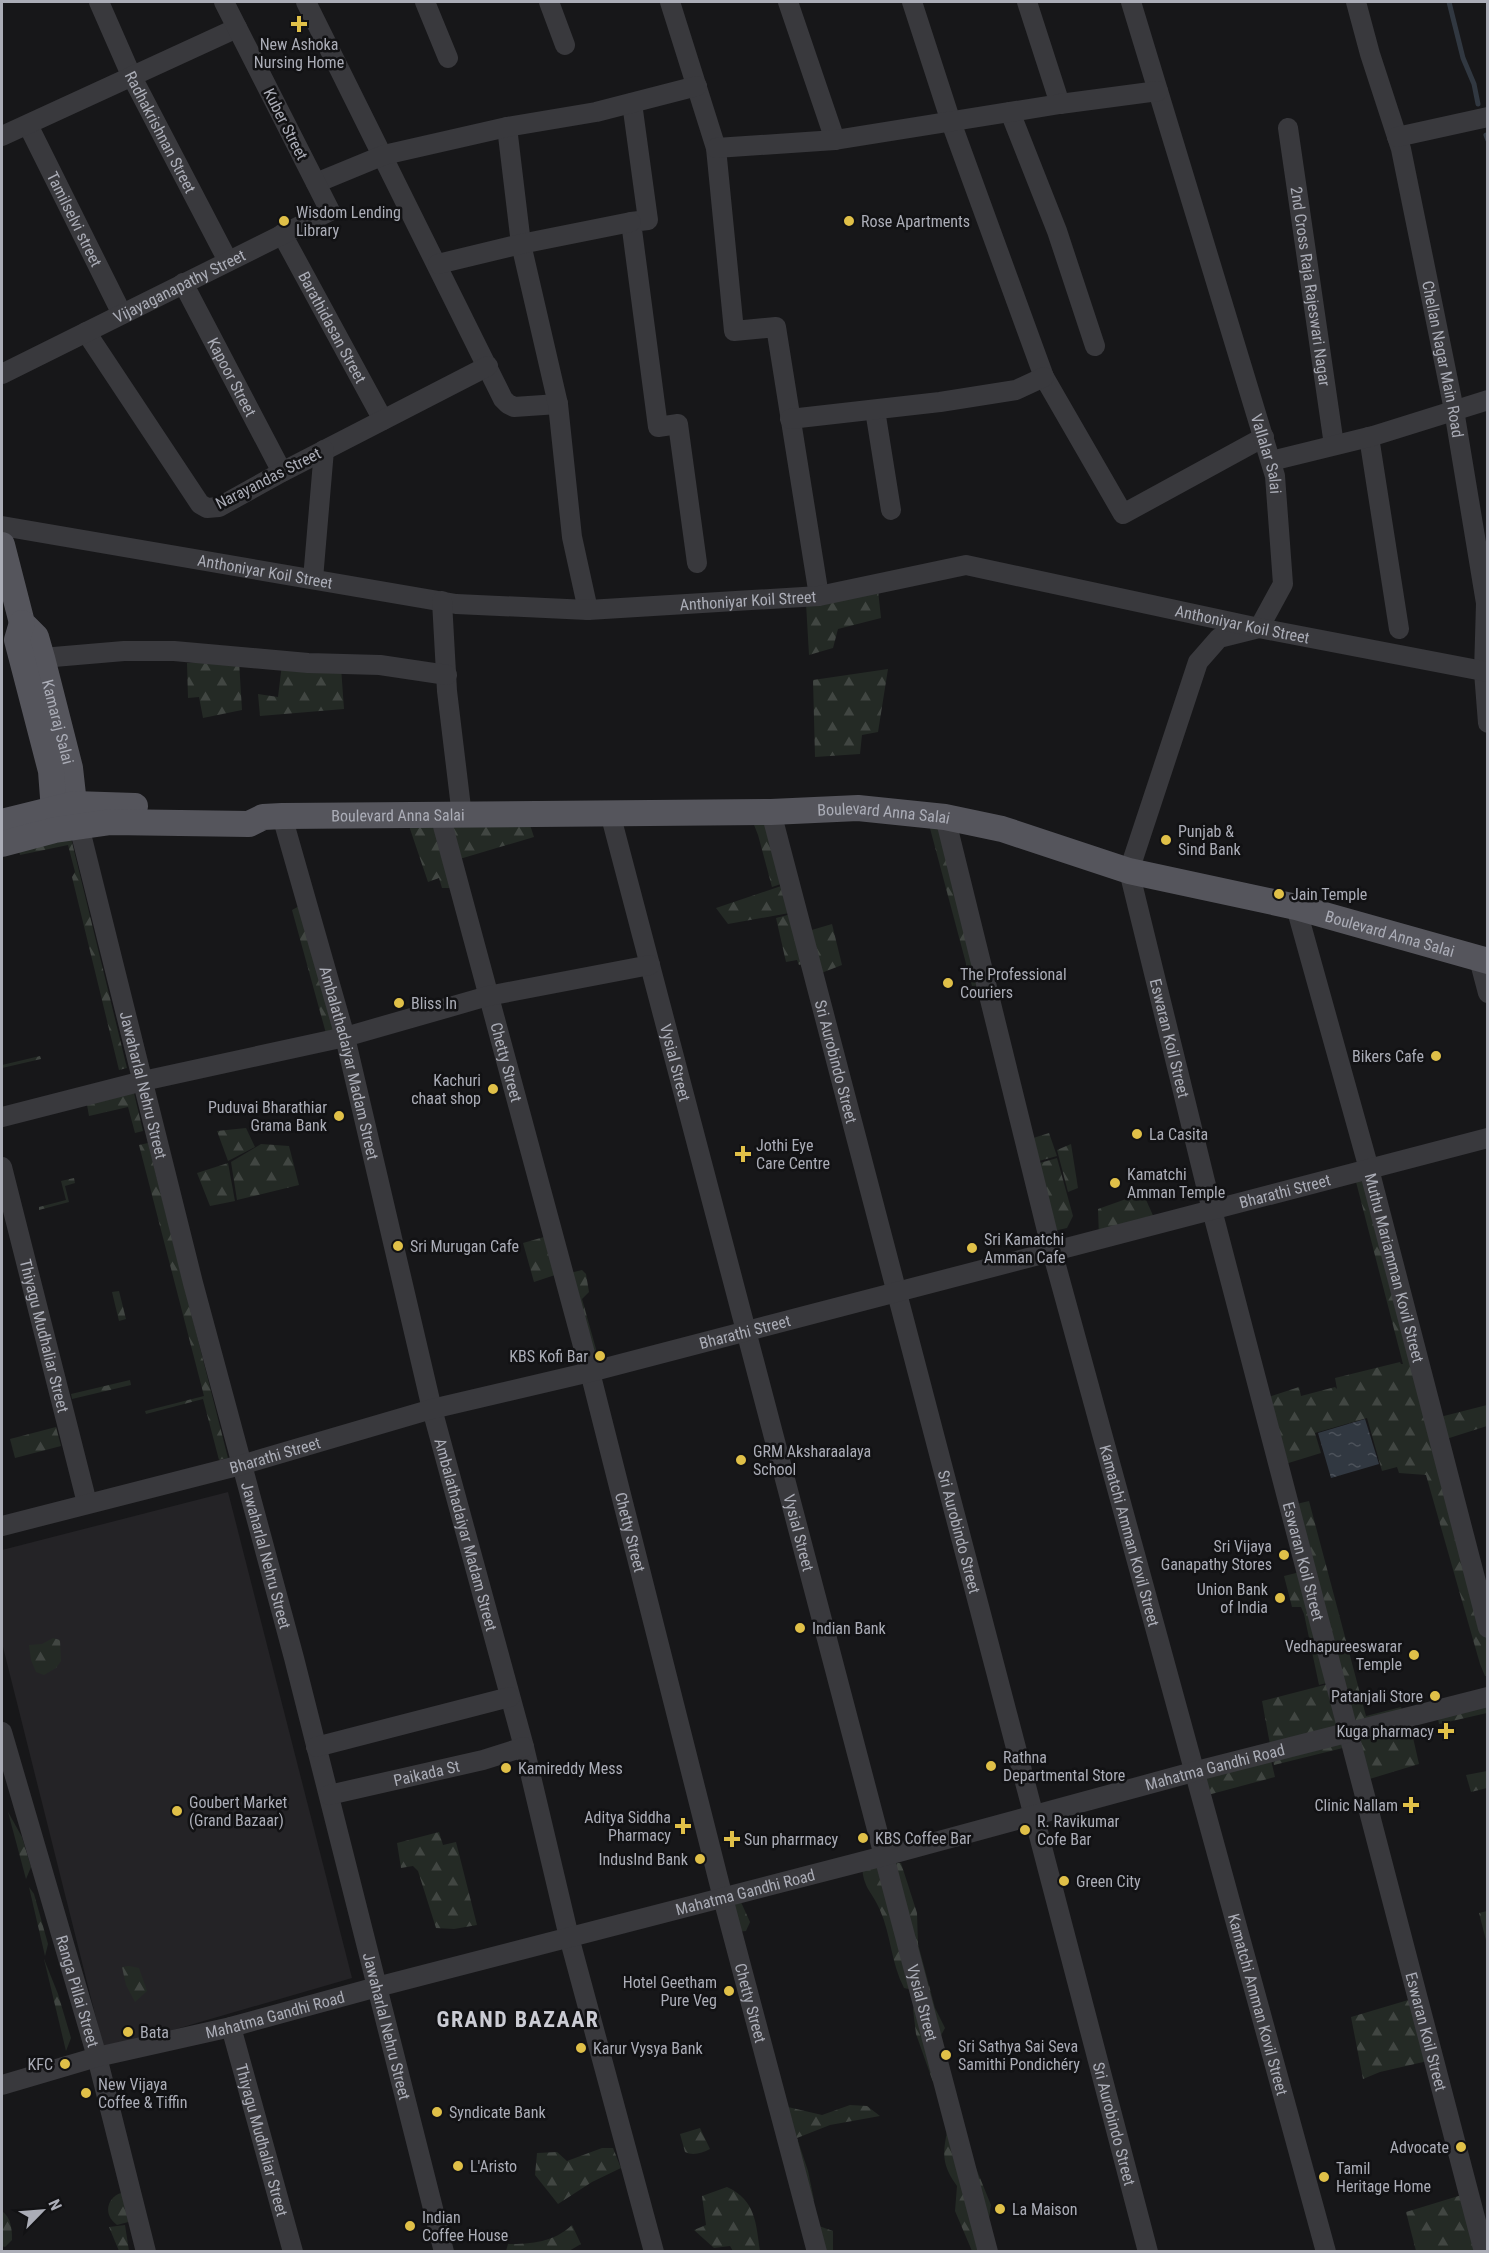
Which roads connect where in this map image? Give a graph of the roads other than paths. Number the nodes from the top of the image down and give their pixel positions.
1 (99, 2) edge
2 (224, 2) edge
3 (306, 2) edge
4 (424, 2) edge
5 (549, 2) edge
6 (670, 2) edge
7 (788, 2) edge
8 (912, 2) edge
9 (1027, 2) edge
10 (1131, 2) edge
11 (1356, 2) edge
12 (237, 28) junction
13 (565, 45) dead end
14 (448, 58) dead end
15 (130, 75) junction
16 (697, 86) junction
17 (1158, 91) junction
18 (632, 103) junction
19 (1060, 104) junction
20 (1010, 112) junction
21 (1488, 117) edge
22 (951, 122) junction
23 (28, 125) junction
24 (507, 127) junction
25 (1288, 128) dead end
26 (2, 136) edge
27 (1397, 137) junction
28 (835, 141) junction
29 (716, 148) junction
30 (384, 155) junction
31 (316, 183) junction
32 (631, 222) junction
33 (282, 234) junction
34 (521, 244) junction
35 (228, 261) junction
36 (438, 264) junction
37 (183, 283) junction
38 (122, 314) junction
39 (86, 332) junction
40 (1095, 346) dead end
41 (488, 366) junction
42 (2, 374) edge
43 (1044, 377) junction
44 (1488, 400) edge
45 (558, 404) junction
46 (875, 410) junction
47 (1454, 410) junction
48 (790, 419) junction
49 (383, 420) junction
50 (1264, 437) junction
51 (1369, 437) junction
52 (1334, 446) junction
53 (324, 450) junction
54 (1271, 461) junction
55 (282, 471) junction
56 (891, 510) dead end
57 (2, 526) edge
58 (2, 545) edge
59 (697, 563) dead end
60 (313, 579) junction
61 (819, 596) junction
62 (442, 601) junction
63 (588, 610) junction
64 (22, 623) junction
65 (1259, 628) junction
66 (1399, 629) dead end
67 (42, 658) junction
68 (1486, 672) edge
69 (447, 675) junction
70 (1488, 723) edge
71 (51, 771) junction
72 (771, 812) junction
73 (610, 813) junction
74 (451, 816) junction
75 (66, 817) junction
76 (272, 817) junction
77 (945, 817) junction
78 (4, 829) edge
79 (1129, 871) junction
80 (1296, 907) junction
81 (1483, 960) edge
82 (650, 964) junction
83 (1488, 993) edge
84 (488, 996) junction
85 (345, 1037) junction
86 (143, 1081) junction
87 (2, 1117) edge
88 (1488, 1138) edge
89 (2, 1167) edge
90 (1369, 1169) junction
91 (1212, 1210) junction
92 (1052, 1251) junction
93 (897, 1292) junction
94 (746, 1331) junction
95 (590, 1372) junction
96 (432, 1409) junction
97 (241, 1465) junction
98 (87, 1503) junction
99 (2, 1526) edge
100 (1488, 1628) edge
101 (510, 1697) junction
102 (1488, 1697) edge
103 (2, 1732) edge
104 (1349, 1734) junction
105 (524, 1746) junction
106 (316, 1747) junction
107 (1193, 1772) junction
108 (329, 1795) junction
109 (1034, 1816) junction
110 (884, 1856) junction
111 (723, 1898) junction
112 (569, 1937) junction
113 (377, 1987) junction
114 (231, 2027) junction
115 (97, 2057) junction
116 (2, 2085) edge
117 (146, 2252) edge
118 (293, 2252) edge
119 (444, 2252) edge
120 (654, 2252) edge
121 (817, 2252) edge
122 (988, 2252) edge
123 (1148, 2252) edge
124 (1326, 2252) edge
125 (1484, 2252) edge

1 - 15 street, Radhakrishnan Street
2 - 12 street, Kuber Street
3 - 30 street
4 - 14 street
5 - 13 street
6 - 16 street
7 - 28 street
8 - 22 street
9 - 19 street
10 - 17 street, Vallalar Salai
11 - 27 street, Chellan Nagar Main Road
12 - 15 street
12 - 31 street, Kuber Street
15 - 23 street
15 - 35 street, Radhakrishnan Street
16 - 18 street
16 - 29 street
17 - 19 street
17 - 50 street, Vallalar Salai
18 - 24 street
18 - 32 street
19 - 20 street
20 - 22 street
20 - 40 street
21 - 27 street
22 - 28 street
22 - 43 street
23 - 26 street
23 - 38 street, Tamilselvi street
24 - 30 street
24 - 34 street
25 - 52 street, 2nd Cross Raja Rajeswari Nagar
27 - 47 street, Chellan Nagar Main Road
28 - 29 street
29 - 48 street
30 - 31 street
30 - 36 street
31 - 33 street, Vijayaganapathy Street
32 - 34 street
32 - 59 street
33 - 35 street, Vijayaganapathy Street
33 - 49 street, Barathidasan Street
34 - 36 street
34 - 45 street
35 - 37 street, Vijayaganapathy Street
36 - 41 street
37 - 38 street, Vijayaganapathy Street
37 - 55 street, Kapoor Street
38 - 39 street, Vijayaganapathy Street
39 - 42 street, Vijayaganapathy Street
39 - 55 street, Narayandas Street
41 - 45 street
41 - 49 street, Narayandas Street
43 - 46 street
43 - 50 street
44 - 47 street
45 - 63 street
46 - 48 street
46 - 56 street
47 - 51 street
47 - 68 street, Chellan Nagar Main Road
48 - 61 street
49 - 53 street, Narayandas Street
50 - 54 street, Vallalar Salai
51 - 52 street
51 - 66 street
52 - 54 street
53 - 55 street, Narayandas Street
53 - 60 street
54 - 65 street, Vallalar Salai
57 - 60 street, Anthoniyar Koil Street
58 - 64 main road, Kamaraj Salai
60 - 62 street, Anthoniyar Koil Street
61 - 63 street, Anthoniyar Koil Street
61 - 65 street, Anthoniyar Koil Street
62 - 63 street, Anthoniyar Koil Street
62 - 69 street, Chetty Street
64 - 67 main road, Kamaraj Salai
64 - 71 main road, Kamaraj Salai
65 - 68 street, Anthoniyar Koil Street
65 - 79 street
67 - 69 street
67 - 75 main road, Kamaraj Salai
68 - 70 street, Chellan Nagar Main Road
69 - 74 street, Chetty Street
71 - 75 main road, Kamaraj Salai
71 - 78 main road
72 - 73 main road, Boulevard Anna Salai
72 - 77 main road, Boulevard Anna Salai
72 - 93 street, Sri Aurobindo Street
73 - 74 main road, Boulevard Anna Salai
73 - 82 street, Vysial Street
74 - 76 main road, Boulevard Anna Salai
74 - 84 street, Chetty Street
75 - 76 main road, Boulevard Anna Salai
75 - 78 main road, Boulevard Anna Salai
75 - 86 street, Jawaharlal Nehru Street
76 - 85 street, Ambalathadaiyar Madam Street
77 - 79 main road, Boulevard Anna Salai
77 - 92 street, Kamatchi Amman Kovil Street
79 - 80 main road, Boulevard Anna Salai
79 - 91 street, Eswaran Koil Street
80 - 81 main road, Boulevard Anna Salai
80 - 90 street, Muthu Mariamman Kovil Street
81 - 83 street
82 - 84 street
82 - 94 street, Vysial Street
84 - 85 street
84 - 95 street, Chetty Street
85 - 86 street
85 - 96 street, Ambalathadaiyar Madam Street
86 - 87 street
86 - 97 street, Jawaharlal Nehru Street
88 - 90 street, Bharathi Street
89 - 98 street, Thiyagu Mudhaliar Street
90 - 91 street, Bharathi Street
90 - 100 street, Muthu Mariamman Kovil Street
91 - 92 street, Bharathi Street
91 - 104 street, Eswaran Koil Street
92 - 93 street, Bharathi Street
92 - 107 street, Kamatchi Amman Kovil Street
93 - 94 street, Bharathi Street
93 - 109 street, Sri Aurobindo Street
94 - 95 street, Bharathi Street
94 - 110 street, Vysial Street
95 - 96 street, Bharathi Street
95 - 111 street, Chetty Street
96 - 97 street, Bharathi Street
96 - 101 street, Ambalathadaiyar Madam Street
97 - 98 street, Bharathi Street
97 - 106 street, Jawaharlal Nehru Street
98 - 99 street, Bharathi Street
101 - 105 street, Ambalathadaiyar Madam Street
101 - 106 street
102 - 104 street, Mahatma Gandhi Road
103 - 115 street, Ranga Pillai Street
104 - 107 street, Mahatma Gandhi Road
104 - 125 street, Eswaran Koil Street
105 - 108 street, Paikada St
105 - 112 street, Ambalathadaiyar Madam Street
106 - 108 street, Jawaharlal Nehru Street
107 - 109 street, Mahatma Gandhi Road
107 - 124 street, Kamatchi Amman Kovil Street
108 - 113 street, Jawaharlal Nehru Street
109 - 110 street, Mahatma Gandhi Road
109 - 123 street, Sri Aurobindo Street
110 - 111 street, Mahatma Gandhi Road
110 - 122 street, Vysial Street
111 - 112 street, Mahatma Gandhi Road
111 - 121 street, Chetty Street
112 - 113 street, Mahatma Gandhi Road
112 - 120 street, Ambalathadaiyar Madam Street
113 - 114 street, Mahatma Gandhi Road
113 - 119 street, Jawaharlal Nehru Street
114 - 115 street, Mahatma Gandhi Road
114 - 118 street, Thiyagu Mudhaliar Street
115 - 116 street, Mahatma Gandhi Road
115 - 117 street, Ranga Pillai Street

